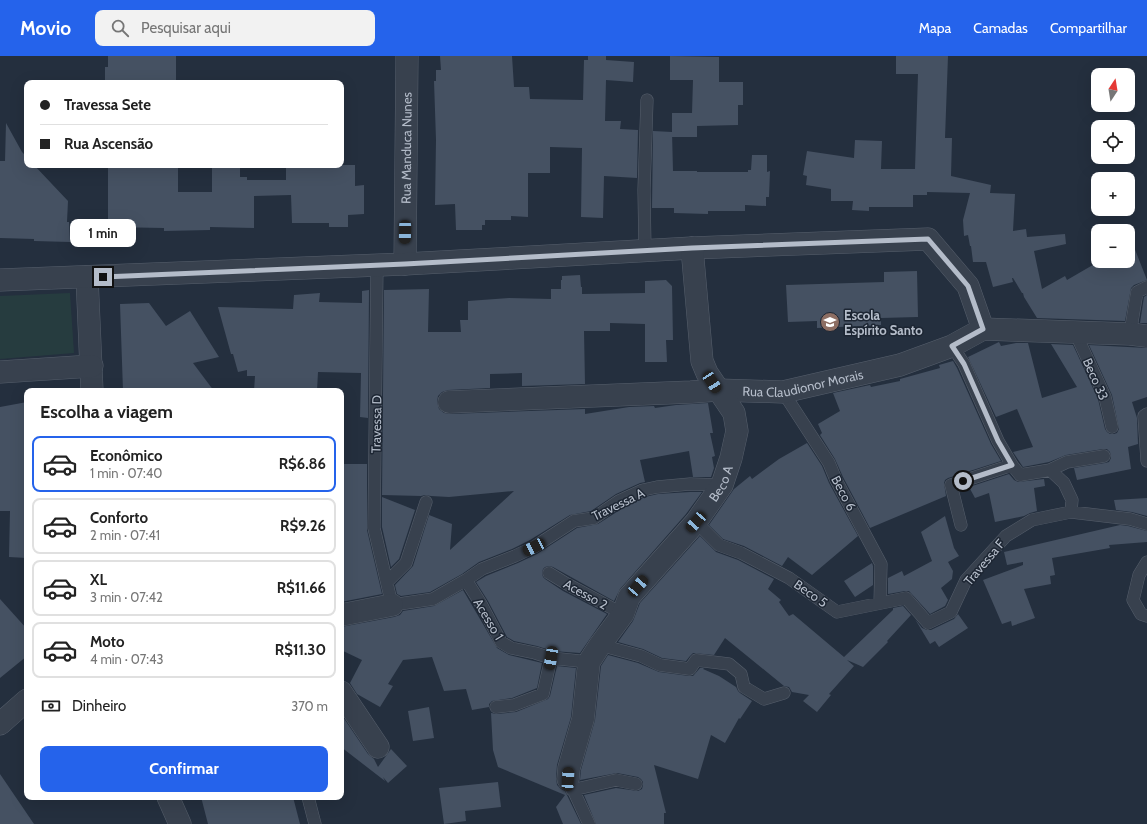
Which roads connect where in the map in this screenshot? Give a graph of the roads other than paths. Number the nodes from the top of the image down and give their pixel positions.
1 (407, 56) edge
2 (647, 100) dead end
3 (692, 248) junction
4 (645, 250) junction
5 (405, 264) junction
6 (377, 265) junction
7 (88, 277) junction
8 (0, 280) edge
9 (1147, 287) edge
10 (983, 329) junction
11 (1075, 332) junction
12 (1139, 335) edge
13 (952, 346) junction
14 (92, 366) junction
15 (0, 372) edge
16 (92, 388) edge
17 (718, 390) junction
18 (783, 392) junction
19 (449, 402) dead end
20 (1147, 414) edge
21 (1112, 427) dead end
22 (1104, 456) dead end
23 (1147, 461) edge
24 (1012, 465) junction
25 (1050, 470) junction
26 (722, 485) junction
27 (426, 502) dead end
28 (1071, 512) junction
29 (696, 522) junction
30 (1147, 524) edge
31 (961, 525) dead end
32 (1147, 562) edge
33 (549, 573) dead end
34 (466, 580) junction
35 (387, 582) junction
36 (880, 603) junction
37 (392, 605) junction
38 (344, 614) edge
39 (623, 614) junction
40 (1147, 616) edge
41 (928, 623) joint
42 (594, 654) junction
43 (551, 658) junction
44 (784, 693) dead end
45 (344, 696) edge
46 (24, 703) edge
47 (496, 707) dead end
48 (0, 724) edge
49 (378, 747) dead end
50 (636, 784) dead end
51 (570, 785) junction
52 (169, 800) edge
53 (309, 800) edge
54 (180, 824) edge
55 (315, 824) edge
56 (589, 824) edge

1 - 5 street, Rua Manduca Nunes
2 - 4 lane
3 - 4 street
3 - 10 street
3 - 17 street, Beco A
4 - 5 street
5 - 6 street
6 - 7 street
6 - 35 lane, Travessa D
7 - 8 street
7 - 14 street
9 - 12 lane
10 - 11 street
10 - 13 street, Rua Claudionor Morais
11 - 12 street
11 - 21 lane, Beco 33
13 - 18 street, Rua Claudionor Morais
13 - 24 lane
14 - 15 street
14 - 16 street
17 - 18 street, Rua Claudionor Morais
17 - 19 street, Rua Claudionor Morais
17 - 26 street, Beco A
18 - 36 lane, Beco 6
20 - 23 lane
22 - 25 lane
24 - 25 lane
24 - 31 lane
25 - 28 lane
26 - 29 street, Beco A
26 - 34 lane, Travessa A
27 - 35 lane
28 - 30 lane, Travessa F
28 - 41 lane, Travessa F
29 - 36 lane, Beco 5
29 - 39 street, Beco A
32 - 40 lane
33 - 39 lane, Acesso 2
34 - 37 lane, Travessa A
34 - 43 lane, Acesso 1
35 - 37 lane, Travessa D
36 - 41 lane, Beco 5
37 - 38 street
39 - 42 street, Beco A
42 - 43 lane, Acesso 1
42 - 44 lane, Acesso 1
42 - 51 street
43 - 47 lane
45 - 49 street
46 - 48 street
50 - 51 lane
51 - 56 lane
52 - 54 street
53 - 55 lane

